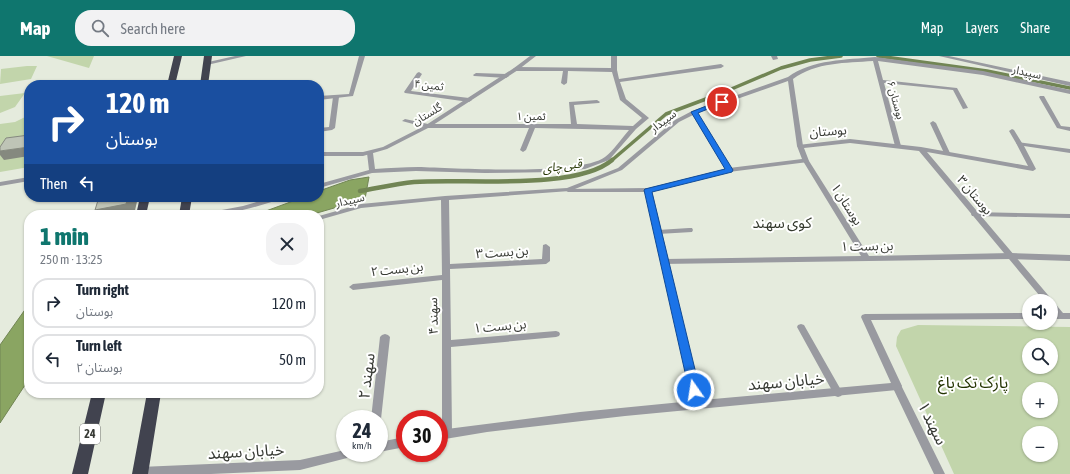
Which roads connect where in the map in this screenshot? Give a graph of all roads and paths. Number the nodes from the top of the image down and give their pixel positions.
1 (178, 56) edge
2 (243, 56) edge
3 (362, 56) edge
4 (533, 56) edge
5 (614, 56) edge
6 (942, 56) edge
7 (875, 59) junction
8 (207, 60) edge
9 (720, 66) dead end
10 (516, 69) junction
11 (566, 70) junction
12 (614, 70) junction
13 (419, 74) dead end
14 (476, 75) dead end
15 (506, 76) junction
16 (790, 78) junction
17 (172, 80) edge
18 (205, 80) edge
19 (617, 81) junction
20 (880, 81) junction
21 (564, 83) dead end
22 (1070, 84) edge
23 (1070, 92) edge
24 (336, 97) junction
25 (1042, 97) dead end
26 (324, 98) edge
27 (469, 100) junction
28 (597, 102) dead end
29 (965, 108) dead end
30 (694, 112) junction
31 (405, 121) dead end
32 (933, 123) dead end
33 (428, 126) junction
34 (533, 126) junction
35 (574, 126) junction
36 (634, 128) junction
37 (324, 129) edge
38 (1070, 129) edge
39 (1012, 131) dead end
40 (1019, 143) junction
41 (800, 146) junction
42 (898, 146) junction
43 (921, 149) junction
44 (523, 150) dead end
45 (1070, 151) edge
46 (370, 153) junction
47 (946, 153) junction
48 (324, 154) edge
49 (806, 161) junction
50 (729, 170) junction
51 (372, 171) junction
52 (24, 180) edge
53 (0, 184) edge
54 (324, 185) edge
55 (568, 190) junction
56 (648, 190) junction
57 (445, 198) junction
58 (265, 202) edge
59 (234, 210) edge
60 (976, 214) junction
61 (1070, 216) edge
62 (324, 217) edge
63 (689, 230) dead end
64 (658, 232) junction
65 (546, 247) dead end
66 (1011, 256) junction
67 (1070, 258) edge
68 (867, 260) junction
69 (665, 262) junction
70 (445, 268) junction
71 (445, 277) junction
72 (353, 287) dead end
73 (1043, 294) edge
74 (1058, 310) edge
75 (1022, 316) edge
76 (1066, 316) edge
77 (801, 326) dead end
78 (556, 334) dead end
79 (385, 337) dead end
80 (446, 344) junction
81 (897, 386) junction
82 (838, 393) junction
83 (98, 398) edge
84 (153, 398) edge
85 (698, 404) junction
86 (377, 410) edge
87 (444, 410) edge
88 (448, 433) edge
89 (336, 457) edge
90 (140, 473) edge
91 (80, 474) edge
92 (940, 474) edge

1 - 17 highway
2 - 8 street
3 - 24 street
4 - 10 street, گلستان
5 - 12 street
6 - 22 street
7 - 16 street, سپیدار
7 - 20 street, بوستان ۶
7 - 23 street, سپیدار
8 - 18 highway
9 - 19 street
10 - 11 street
10 - 15 street, گلستان
11 - 12 street
11 - 21 street
12 - 19 street
13 - 27 street, ثمین ۴
14 - 15 street
15 - 27 street, گلستان
16 - 30 street, سپیدار
16 - 41 street
19 - 36 street
20 - 29 street
20 - 42 street, بوستان ۶
24 - 26 street
24 - 37 street
25 - 38 street
27 - 33 street, گلستان
28 - 35 street
30 - 50 street
30 - 55 street, سپیدار
31 - 33 street
32 - 47 street
33 - 34 street, ثمین ۱
33 - 46 street, گلستان
34 - 35 street, ثمین ۱
34 - 44 street
35 - 36 street, ثمین ۱
36 - 51 street
39 - 40 street
40 - 45 street
40 - 47 street, بوستان
41 - 42 street, بوستان
41 - 49 street, بوستان
42 - 43 street, بوستان
43 - 47 street, بوستان
43 - 60 street, بوستان ۳
46 - 48 street, گلستان
46 - 51 street
49 - 50 street
49 - 68 street, بوستان ۱
50 - 56 street
51 - 54 street
52 - 53 street
55 - 56 street
55 - 57 street, سپیدار
56 - 64 street
57 - 62 street, سپیدار
57 - 70 street, سهند ۴
58 - 59 street
60 - 61 street
60 - 66 street, بوستان ۳
63 - 64 street
64 - 69 street
65 - 70 street, بن بست ۳
66 - 67 street, بن بست ۱
66 - 68 street, بن بست ۱
66 - 73 street, بوستان ۳
68 - 69 street, بن بست ۱
69 - 85 street
70 - 71 street, سهند ۴
71 - 72 street, بن بست ۲
71 - 80 street, سهند ۴
74 - 76 street
75 - 81 street
77 - 82 street
78 - 80 street, بن بست ۱
79 - 86 street, سهند ۲
80 - 87 street, سهند ۴
81 - 82 street, خیابان سهند
81 - 92 street, سهند ۱
82 - 85 street, خیابان سهند
83 - 91 highway, 24
84 - 90 highway
85 - 88 street, خیابان سهند
89 - 90 street, خیابان سهند

